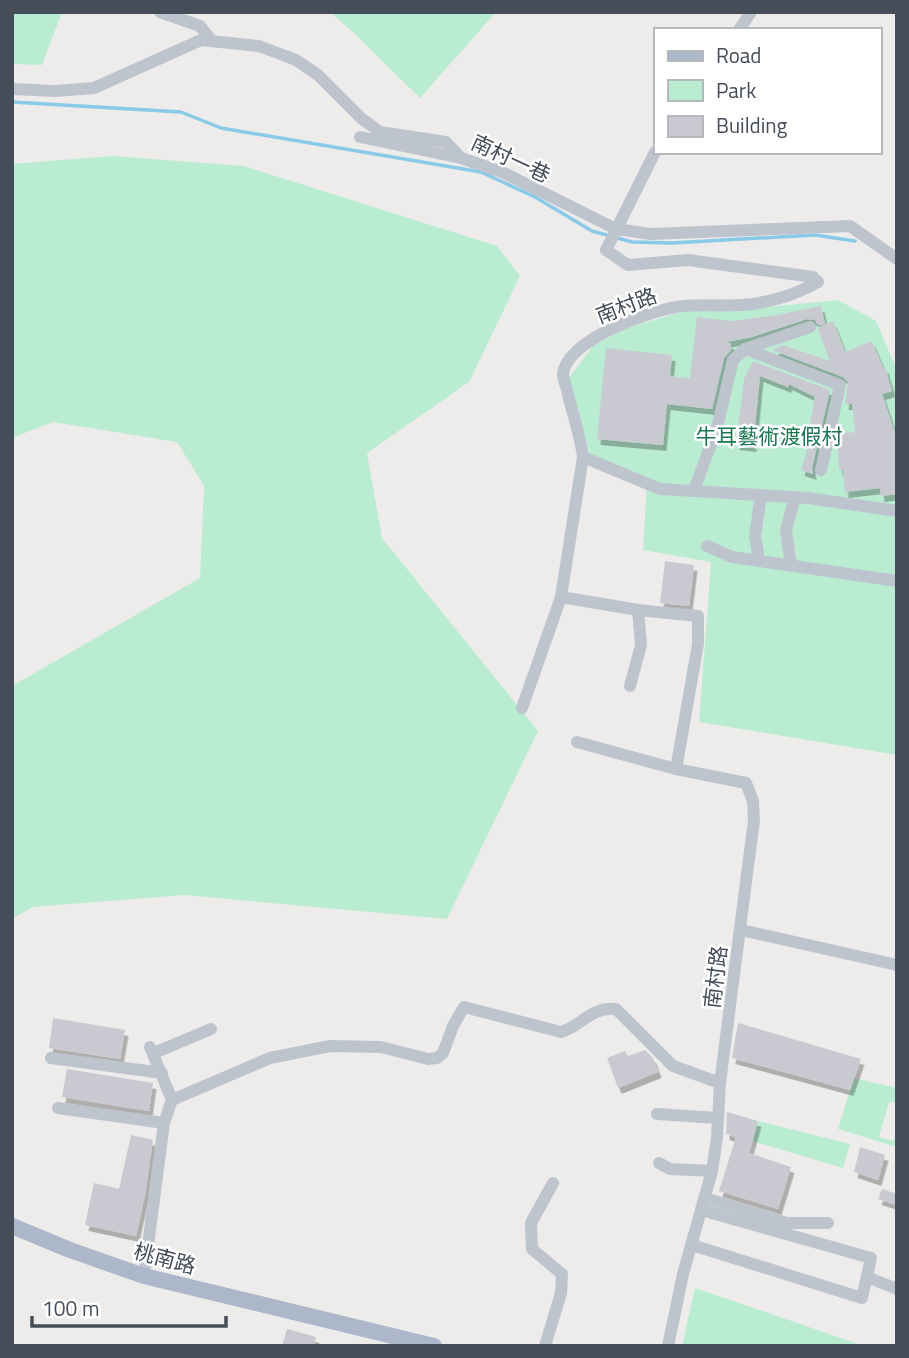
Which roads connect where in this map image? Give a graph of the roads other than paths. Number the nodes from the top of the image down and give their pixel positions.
1 (160, 12) edge
2 (751, 12) edge
3 (740, 28) edge
4 (211, 40) junction
5 (12, 89) edge
6 (360, 137) dead end
7 (654, 154) edge
8 (461, 158) junction
9 (616, 229) junction
10 (897, 258) edge
11 (810, 327) dead end
12 (745, 349) junction
13 (583, 457) junction
14 (821, 470) dead end
15 (694, 490) junction
16 (761, 495) junction
17 (795, 497) junction
18 (897, 511) edge
19 (707, 546) dead end
20 (759, 560) junction
21 (791, 566) junction
22 (897, 581) edge
23 (561, 597) junction
24 (638, 610) junction
25 (630, 685) dead end
26 (522, 708) dead end
27 (577, 742) dead end
28 (676, 768) junction
29 (741, 930) junction
30 (897, 965) edge
31 (211, 1029) dead end
32 (51, 1058) dead end
33 (162, 1073) junction
34 (720, 1083) junction
35 (172, 1100) junction
36 (58, 1108) dead end
37 (657, 1114) dead end
38 (718, 1118) junction
39 (164, 1123) junction
40 (659, 1163) dead end
41 (712, 1171) junction
42 (553, 1183) dead end
43 (703, 1204) junction
44 (828, 1223) dead end
45 (12, 1226) edge
46 (691, 1237) junction
47 (144, 1276) junction
48 (867, 1277) junction
49 (897, 1289) edge
50 (434, 1346) edge
51 (545, 1346) edge
52 (668, 1346) edge

1 - 4 street
2 - 3 street
4 - 5 street, 南村一巷
4 - 8 street, 南村一巷
6 - 8 street
7 - 9 street
8 - 9 street, 南村一巷
9 - 10 street, 南村一巷
9 - 13 street, 南村路
11 - 12 street
12 - 14 street
12 - 15 street
13 - 15 street
13 - 23 street, 南村路
15 - 16 street
16 - 17 street
16 - 20 street
17 - 18 street
17 - 21 street
19 - 20 street
20 - 21 street
21 - 22 street
23 - 24 street
23 - 26 street, 南村路
24 - 25 street
24 - 28 street
27 - 28 street, 南村路
28 - 29 street, 南村路
29 - 30 street
29 - 34 street, 南村路
31 - 33 street
32 - 33 street
33 - 35 street
34 - 35 street
34 - 38 street, 南村路
35 - 39 street
36 - 39 street
37 - 38 street
38 - 41 street, 南村路
39 - 47 street
40 - 41 street
41 - 43 street, 南村路
42 - 51 street
43 - 44 street
43 - 46 street, 南村路
43 - 48 street
45 - 47 main road, 桃南路
46 - 48 street
46 - 52 street, 南村路
47 - 50 main road, 桃南路
48 - 49 street

